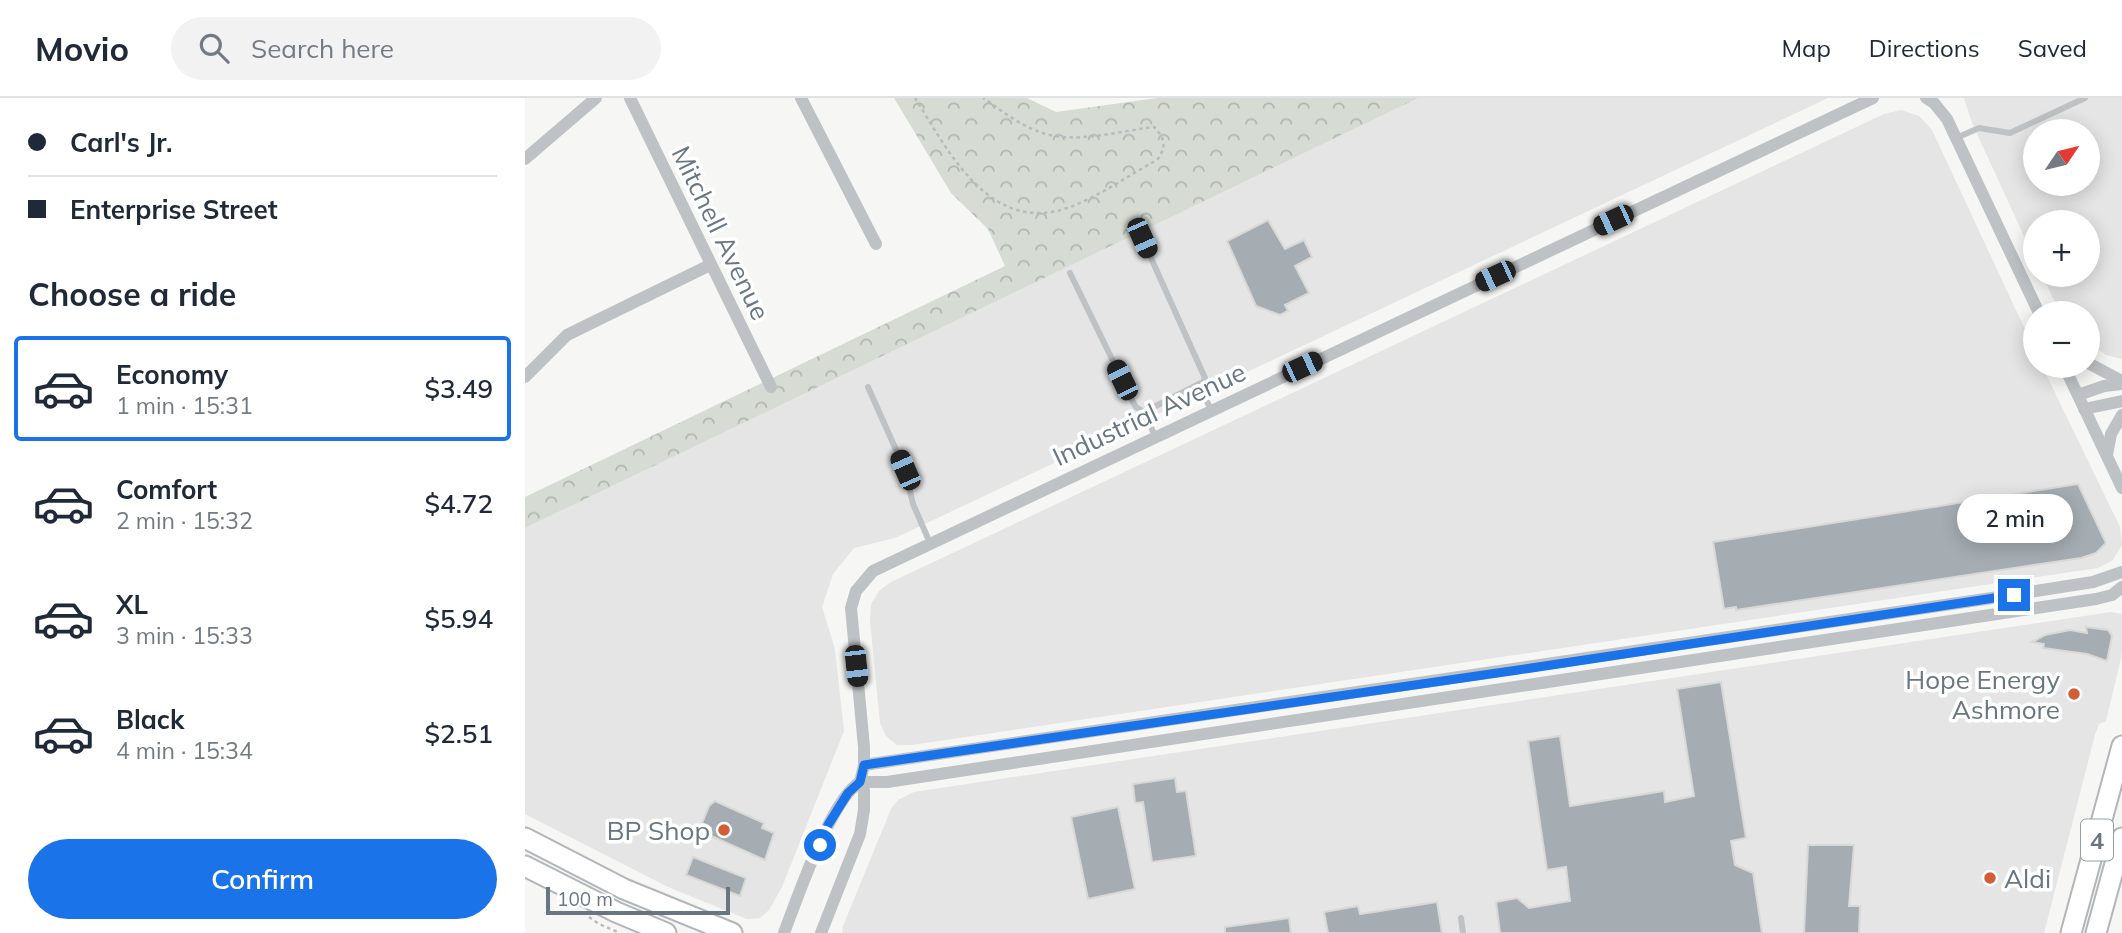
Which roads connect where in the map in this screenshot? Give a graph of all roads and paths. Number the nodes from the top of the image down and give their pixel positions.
1 (596, 98) edge
2 (630, 98) edge
3 (801, 98) edge
4 (915, 98) edge
5 (983, 98) edge
6 (1873, 98) edge
7 (1926, 98) edge
8 (2085, 98) edge
9 (1956, 138) junction
10 (525, 159) edge
11 (1142, 238) dead end
12 (876, 244) dead end
13 (710, 265) junction
14 (1070, 273) dead end
15 (2033, 301) edge
16 (2100, 370) edge
17 (525, 377) edge
18 (2070, 378) edge
19 (2122, 383) edge
20 (1199, 384) junction
21 (771, 387) dead end
22 (868, 387) dead end
23 (2078, 395) junction
24 (2122, 401) edge
25 (2084, 409) junction
26 (1212, 410) junction
27 (1144, 412) junction
28 (2122, 415) edge
29 (1155, 436) junction
30 (2107, 456) junction
31 (2122, 488) edge
32 (930, 543) junction
33 (2122, 572) edge
34 (2122, 587) edge
35 (2122, 746) edge
36 (864, 765) junction
37 (860, 782) junction
38 (525, 838) edge
39 (2122, 838) edge
40 (525, 866) edge
41 (1461, 918) dead end
42 (666, 933) edge
43 (732, 933) edge
44 (784, 933) edge
45 (821, 933) edge
46 (1463, 933) edge
47 (2071, 933) edge
48 (2096, 933) edge

1 - 10 street
2 - 13 street, Mitchell Avenue
3 - 12 street
4 - 5 path
6 - 26 street, Industrial Avenue
7 - 9 street
8 - 9 lane
9 - 15 street
11 - 20 lane
13 - 17 street
13 - 21 street, Mitchell Avenue
14 - 27 lane
16 - 19 street
18 - 23 street
19 - 23 street
20 - 26 lane
20 - 27 lane
22 - 32 lane
23 - 25 street
24 - 25 street
25 - 30 street
26 - 29 street, Industrial Avenue
27 - 29 lane
28 - 30 street
29 - 32 street, Industrial Avenue
30 - 31 street
32 - 36 street, Industrial Avenue
33 - 36 street
34 - 37 street
35 - 47 main road, 4
36 - 37 street, Industrial Avenue
37 - 44 street, Industrial Avenue
37 - 45 street, Industrial Avenue
38 - 43 main road
39 - 48 main road, 4
40 - 42 main road
41 - 46 lane

